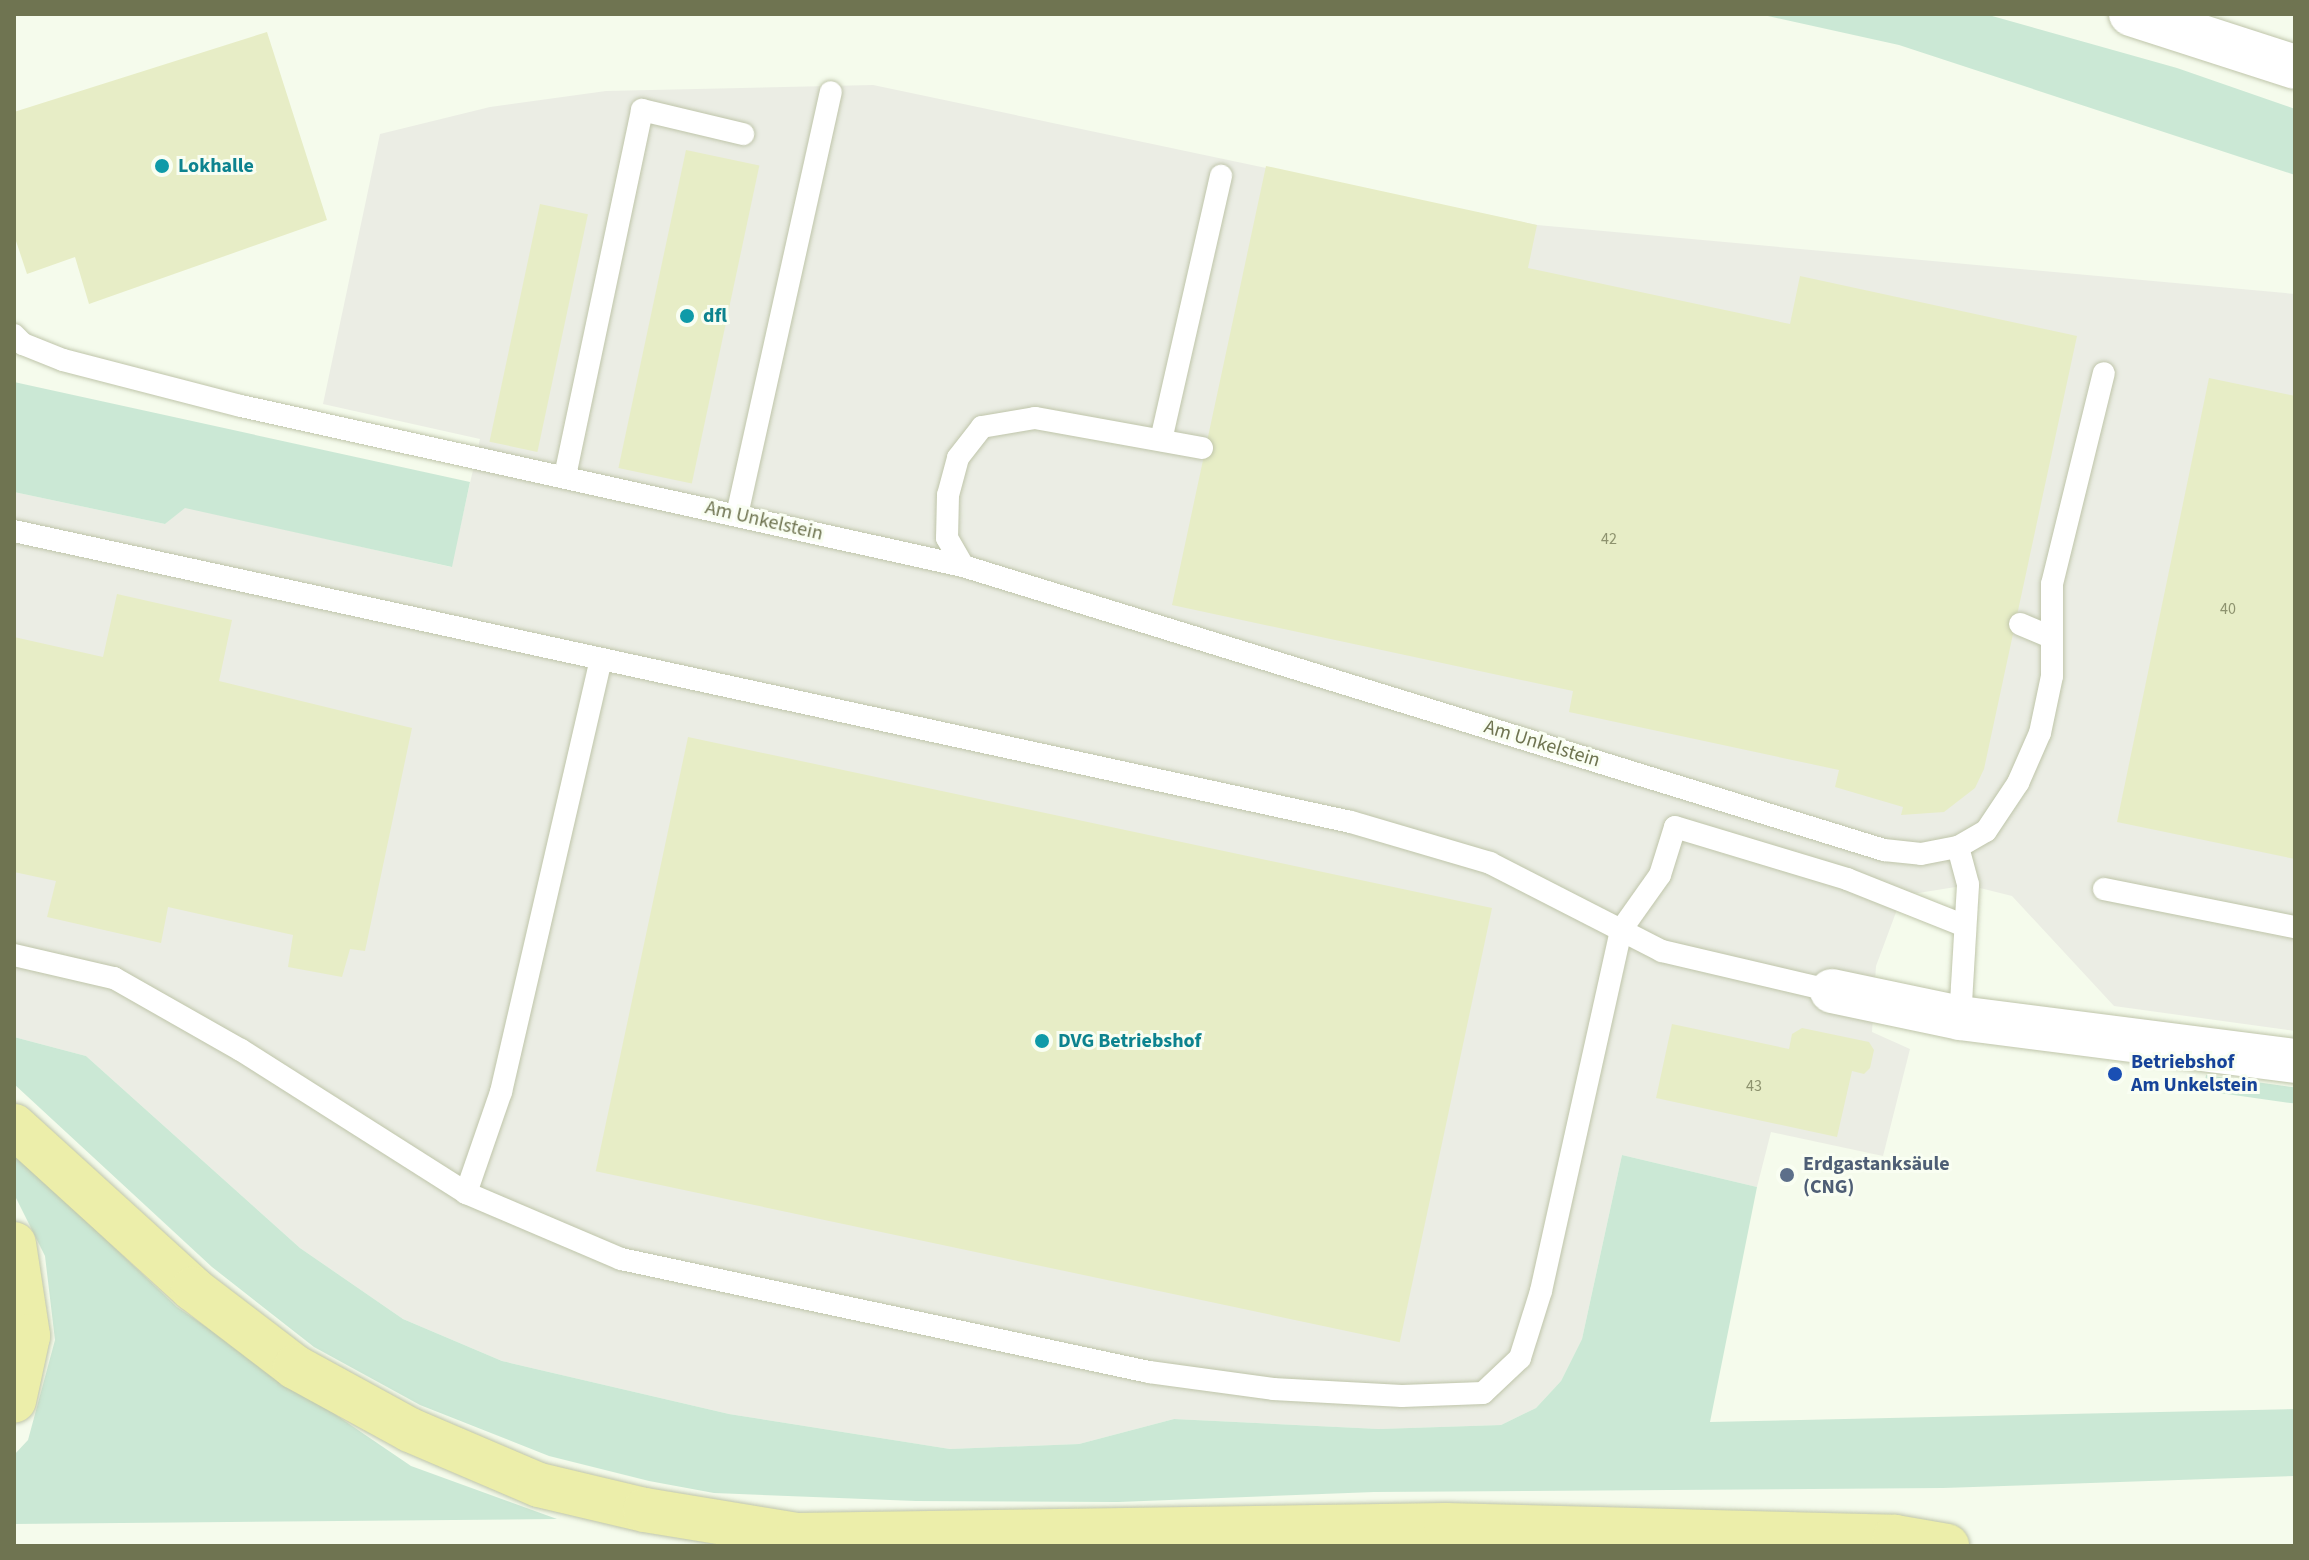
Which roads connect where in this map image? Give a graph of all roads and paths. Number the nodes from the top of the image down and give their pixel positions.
1 (2131, 14) edge
2 (2295, 67) edge
3 (831, 92) dead end
4 (743, 134) dead end
5 (1221, 176) dead end
6 (14, 335) edge
7 (2104, 373) dead end
8 (1161, 440) junction
9 (1202, 448) dead end
10 (565, 476) junction
11 (737, 515) junction
12 (14, 531) edge
13 (963, 566) junction
14 (2020, 624) dead end
15 (2050, 637) junction
16 (601, 659) junction
17 (1958, 847) junction
18 (2104, 889) dead end
19 (1965, 926) junction
20 (2295, 927) edge
21 (1621, 930) junction
22 (14, 955) edge
23 (1832, 991) joint
24 (1960, 1018) junction
25 (2295, 1061) edge
26 (14, 1126) edge
27 (466, 1193) junction
28 (14, 1244) edge
29 (14, 1401) edge
30 (1947, 1546) edge

1 - 2 street
3 - 11 lane
4 - 10 lane
5 - 8 lane
6 - 10 lane, Am Unkelstein
7 - 15 lane
8 - 9 lane
8 - 13 lane
10 - 11 lane, Am Unkelstein
11 - 13 lane, Am Unkelstein
12 - 16 lane
13 - 17 lane, Am Unkelstein
14 - 15 lane
15 - 17 lane
16 - 21 lane
16 - 27 lane
17 - 19 lane
18 - 20 lane
19 - 21 lane
19 - 24 lane
21 - 23 lane
21 - 27 lane
22 - 27 lane
23 - 24 street
24 - 25 street
26 - 30 highway
28 - 29 highway

